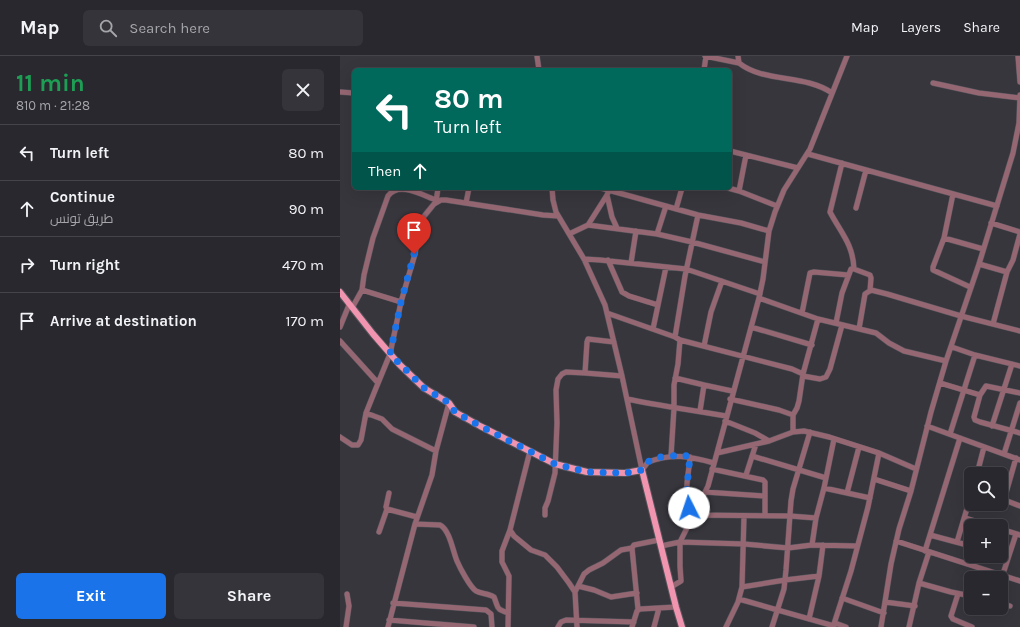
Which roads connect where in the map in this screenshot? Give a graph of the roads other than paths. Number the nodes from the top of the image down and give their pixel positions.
1 (537, 56) edge
2 (705, 56) edge
3 (738, 56) edge
4 (847, 56) edge
5 (1018, 56) edge
6 (739, 63) junction
7 (1019, 65) edge
8 (539, 68) edge
9 (704, 68) edge
10 (1020, 82) edge
11 (934, 83) dead end
12 (340, 92) edge
13 (832, 93) junction
14 (352, 94) edge
15 (1020, 95) edge
16 (1020, 98) edge
17 (1019, 123) edge
18 (732, 152) edge
19 (808, 154) junction
20 (746, 155) junction
21 (842, 163) junction
22 (798, 168) junction
23 (866, 170) junction
24 (732, 189) edge
25 (396, 190) edge
26 (410, 190) edge
27 (438, 190) edge
28 (469, 190) edge
29 (552, 190) edge
30 (681, 190) edge
31 (609, 191) edge
32 (739, 191) junction
33 (953, 194) junction
34 (436, 201) junction
35 (466, 203) junction
36 (666, 206) junction
37 (777, 206) junction
38 (997, 206) junction
39 (856, 208) dead end
40 (676, 209) junction
41 (698, 215) junction
42 (558, 216) junction
43 (991, 223) junction
44 (588, 225) junction
45 (617, 228) junction
46 (636, 231) junction
47 (769, 231) junction
48 (1020, 233) edge
49 (569, 234) junction
50 (657, 234) junction
51 (944, 238) junction
52 (692, 242) junction
53 (983, 249) junction
54 (584, 259) junction
55 (608, 260) junction
56 (765, 262) junction
57 (631, 263) junction
58 (979, 264) junction
59 (666, 267) junction
60 (686, 269) junction
61 (854, 269) junction
62 (1007, 272) junction
63 (848, 275) junction
64 (722, 282) junction
65 (970, 287) junction
66 (340, 289) edge
67 (362, 290) junction
68 (870, 291) junction
69 (340, 292) edge
70 (759, 296) junction
71 (401, 302) junction
72 (349, 305) junction
73 (658, 305) junction
74 (607, 313) junction
75 (802, 313) junction
76 (961, 316) junction
77 (818, 319) junction
78 (836, 323) junction
79 (993, 324) junction
80 (842, 325) junction
81 (340, 327) edge
82 (751, 327) junction
83 (654, 329) junction
84 (858, 329) junction
85 (1020, 331) edge
86 (675, 337) junction
87 (680, 340) junction
88 (340, 341) edge
89 (614, 342) junction
90 (812, 345) junction
91 (704, 346) junction
92 (952, 346) junction
93 (390, 354) junction
94 (975, 355) junction
95 (742, 357) junction
96 (946, 361) junction
97 (1012, 364) junction
98 (1020, 366) edge
99 (585, 373) junction
100 (803, 375) junction
101 (622, 376) junction
102 (675, 378) junction
103 (378, 383) junction
104 (940, 384) junction
105 (704, 385) junction
106 (1004, 389) junction
107 (963, 390) junction
108 (732, 391) junction
109 (1020, 393) edge
110 (980, 395) junction
111 (627, 399) junction
112 (730, 399) junction
113 (449, 403) junction
114 (1020, 403) edge
115 (674, 408) junction
116 (700, 411) junction
117 (366, 414) junction
118 (792, 415) junction
119 (726, 418) junction
120 (927, 426) junction
121 (992, 426) junction
122 (1011, 431) junction
123 (792, 432) junction
124 (810, 432) junction
125 (1020, 433) edge
126 (950, 434) junction
127 (340, 437) edge
128 (960, 438) junction
129 (834, 439) junction
130 (769, 441) junction
131 (756, 444) junction
132 (859, 447) junction
133 (984, 447) junction
134 (436, 451) junction
135 (530, 451) junction
136 (717, 452) junction
137 (879, 453) junction
138 (1004, 454) junction
139 (671, 456) junction
140 (690, 456) junction
141 (752, 456) junction
142 (1018, 459) edge
143 (714, 462) junction
144 (555, 464) junction
145 (979, 467) edge
146 (712, 469) junction
147 (916, 469) junction
148 (642, 470) junction
149 (799, 470) junction
150 (746, 475) junction
151 (826, 478) junction
152 (874, 479) junction
153 (1008, 486) edge
154 (824, 488) junction
155 (911, 491) junction
156 (705, 492) junction
157 (389, 493) dead end
158 (847, 493) junction
159 (765, 496) junction
160 (870, 498) junction
161 (1008, 501) edge
162 (1020, 506) edge
163 (387, 509) junction
164 (967, 511) edge
165 (545, 515) dead end
166 (693, 515) junction
167 (744, 516) junction
168 (765, 516) junction
169 (790, 516) junction
170 (417, 518) junction
171 (816, 518) junction
172 (965, 518) junction
173 (968, 519) edge
174 (415, 524) junction
175 (510, 530) junction
176 (1008, 531) edge
177 (379, 532) dead end
178 (1018, 534) edge
179 (930, 535) junction
180 (896, 541) junction
181 (680, 542) junction
182 (957, 542) junction
183 (660, 543) junction
184 (744, 544) junction
185 (964, 544) edge
186 (812, 545) junction
187 (823, 546) junction
188 (857, 546) junction
189 (632, 548) junction
190 (788, 548) junction
191 (927, 551) junction
192 (1008, 557) edge
193 (985, 571) edge
194 (819, 576) junction
195 (1008, 578) edge
196 (785, 580) junction
197 (1020, 581) edge
198 (919, 583) junction
199 (578, 586) junction
200 (671, 587) junction
201 (742, 587) junction
202 (574, 592) junction
203 (637, 593) junction
204 (347, 594) dead end
205 (958, 594) junction
206 (964, 595) edge
207 (842, 598) junction
208 (739, 599) junction
209 (885, 602) junction
210 (393, 603) junction
211 (915, 606) junction
212 (676, 607) junction
213 (659, 608) junction
214 (638, 610) junction
215 (777, 610) junction
216 (508, 613) junction
217 (884, 613) junction
218 (809, 619) junction
219 (389, 620) junction
220 (576, 620) junction
221 (633, 624) edge
222 (834, 625) edge
223 (346, 627) edge
224 (388, 627) edge
225 (474, 627) edge
226 (492, 627) edge
227 (508, 627) edge
228 (558, 627) edge
229 (577, 627) edge
230 (654, 627) edge
231 (682, 627) edge
232 (726, 627) edge
233 (772, 627) edge
234 (846, 627) edge
235 (881, 627) edge
236 (909, 627) edge
237 (972, 627) edge

1 - 8 street
2 - 6 street
2 - 9 street
3 - 6 street
4 - 13 street
5 - 7 street
6 - 13 street
7 - 10 street
11 - 16 street
12 - 14 street
13 - 19 street
15 - 16 street
16 - 17 street
17 - 38 street
18 - 20 street
19 - 21 street
19 - 22 street
20 - 22 street
20 - 32 street
21 - 23 street
21 - 61 street
22 - 37 street
23 - 33 street
23 - 39 street
24 - 32 street
25 - 67 street
26 - 34 street
27 - 34 street
28 - 35 street
29 - 42 street
30 - 40 street
31 - 36 street
31 - 44 street
31 - 45 street
32 - 37 street
33 - 38 street
33 - 51 street
34 - 35 street
34 - 71 street
35 - 42 street
36 - 40 street
36 - 50 street
37 - 47 street
38 - 43 street
40 - 41 street
41 - 47 street
41 - 52 street
42 - 49 street
43 - 48 street
43 - 53 street
44 - 45 street
44 - 49 street
45 - 46 street
46 - 50 street
46 - 57 street
47 - 56 street
48 - 62 street
49 - 54 street
50 - 52 street
51 - 53 street
51 - 65 street
52 - 56 street
52 - 60 street
53 - 58 street
54 - 55 street
54 - 74 street
55 - 57 street
55 - 73 street
56 - 70 street
57 - 59 street
58 - 62 street
58 - 65 street
59 - 60 street
59 - 73 street
60 - 64 street
60 - 86 street
61 - 63 street
61 - 68 street
62 - 79 street
63 - 75 street
63 - 78 street
64 - 70 street
64 - 91 street
65 - 76 street
66 - 72 main road
67 - 71 street
67 - 72 street
68 - 76 street
68 - 84 street
69 - 72 main road
70 - 75 street
70 - 82 street
71 - 93 street
72 - 81 street
72 - 93 main road
73 - 83 street
74 - 83 street
74 - 89 street
75 - 77 street
76 - 79 street
76 - 92 street
77 - 78 street
77 - 90 street
78 - 80 street
79 - 85 street
80 - 84 street
80 - 100 street
82 - 90 street
82 - 95 street
83 - 86 street
84 - 96 street
86 - 87 street
87 - 91 street
87 - 102 street
88 - 103 street
89 - 99 street
89 - 101 street
90 - 100 street
91 - 95 street
92 - 94 street
92 - 96 street
93 - 103 street
93 - 113 main road
94 - 97 street
94 - 107 street
95 - 100 street
95 - 108 street
96 - 104 street
97 - 98 street
97 - 106 street
99 - 101 street
99 - 144 street
100 - 118 street
101 - 111 street
102 - 105 street
102 - 115 street
103 - 117 street
104 - 107 street
104 - 120 street
105 - 108 street
105 - 116 street
106 - 109 street
106 - 110 street
106 - 121 street
107 - 110 street
107 - 126 street
108 - 112 street
110 - 121 street
111 - 115 street
111 - 148 street
112 - 118 street
112 - 119 street
113 - 134 street
113 - 135 main road
114 - 122 street
115 - 116 street
115 - 139 street
116 - 119 street
117 - 127 street
117 - 134 street
118 - 123 street
119 - 130 street
119 - 136 street
120 - 126 street
120 - 147 street
121 - 122 street
122 - 125 street
122 - 138 street
123 - 124 street
123 - 130 street
124 - 129 street
124 - 149 street
126 - 128 street
128 - 133 street
128 - 179 street
129 - 132 street
129 - 151 street
130 - 131 street
131 - 136 street
131 - 141 street
132 - 137 street
132 - 158 street
133 - 138 street
133 - 145 street
134 - 170 street
135 - 144 main road
135 - 175 street
136 - 143 street
137 - 147 street
137 - 152 street
138 - 142 street
139 - 140 street
139 - 148 street
140 - 143 street
140 - 166 street
141 - 149 street
141 - 150 street
142 - 153 street
143 - 146 street
144 - 148 main road
144 - 165 street
146 - 150 street
146 - 156 street
147 - 155 street
148 - 183 main road
149 - 151 street
149 - 169 street
150 - 159 street
151 - 154 street
152 - 155 street
152 - 160 street
154 - 158 street
154 - 171 street
155 - 180 street
156 - 159 street
156 - 166 street
157 - 163 street
158 - 160 street
159 - 168 street
160 - 188 street
161 - 162 street
163 - 170 street
163 - 177 street
164 - 172 street
166 - 167 street
166 - 181 street
167 - 168 street
167 - 184 street
168 - 169 street
169 - 171 street
169 - 190 street
170 - 174 street
171 - 186 street
172 - 173 street
172 - 182 street
174 - 210 street
174 - 216 street
175 - 202 street
175 - 216 street
176 - 178 street
178 - 192 street
179 - 182 street
179 - 191 street
180 - 191 street
180 - 209 street
181 - 183 street
181 - 184 street
181 - 200 street
182 - 185 street
183 - 189 street
183 - 200 main road
184 - 190 street
184 - 201 street
186 - 187 street
186 - 190 street
187 - 188 street
187 - 194 street
188 - 207 street
189 - 199 street
189 - 203 street
190 - 196 street
191 - 193 street
191 - 198 street
194 - 196 street
194 - 218 street
195 - 197 street
196 - 201 street
196 - 215 street
198 - 205 street
198 - 211 street
199 - 202 street
199 - 203 street
200 - 212 main road
201 - 208 street
202 - 220 street
203 - 214 street
204 - 223 street
205 - 206 street
205 - 237 street
207 - 217 street
207 - 222 street
208 - 215 street
208 - 232 street
209 - 211 street
209 - 217 street
210 - 219 street
210 - 226 street
211 - 236 street
212 - 213 street
212 - 231 main road
213 - 214 street
213 - 230 street
214 - 221 street
215 - 218 street
215 - 233 street
216 - 227 street
217 - 235 street
218 - 222 street
219 - 224 street
219 - 225 street
220 - 221 street
220 - 228 street
220 - 229 street
222 - 234 street

